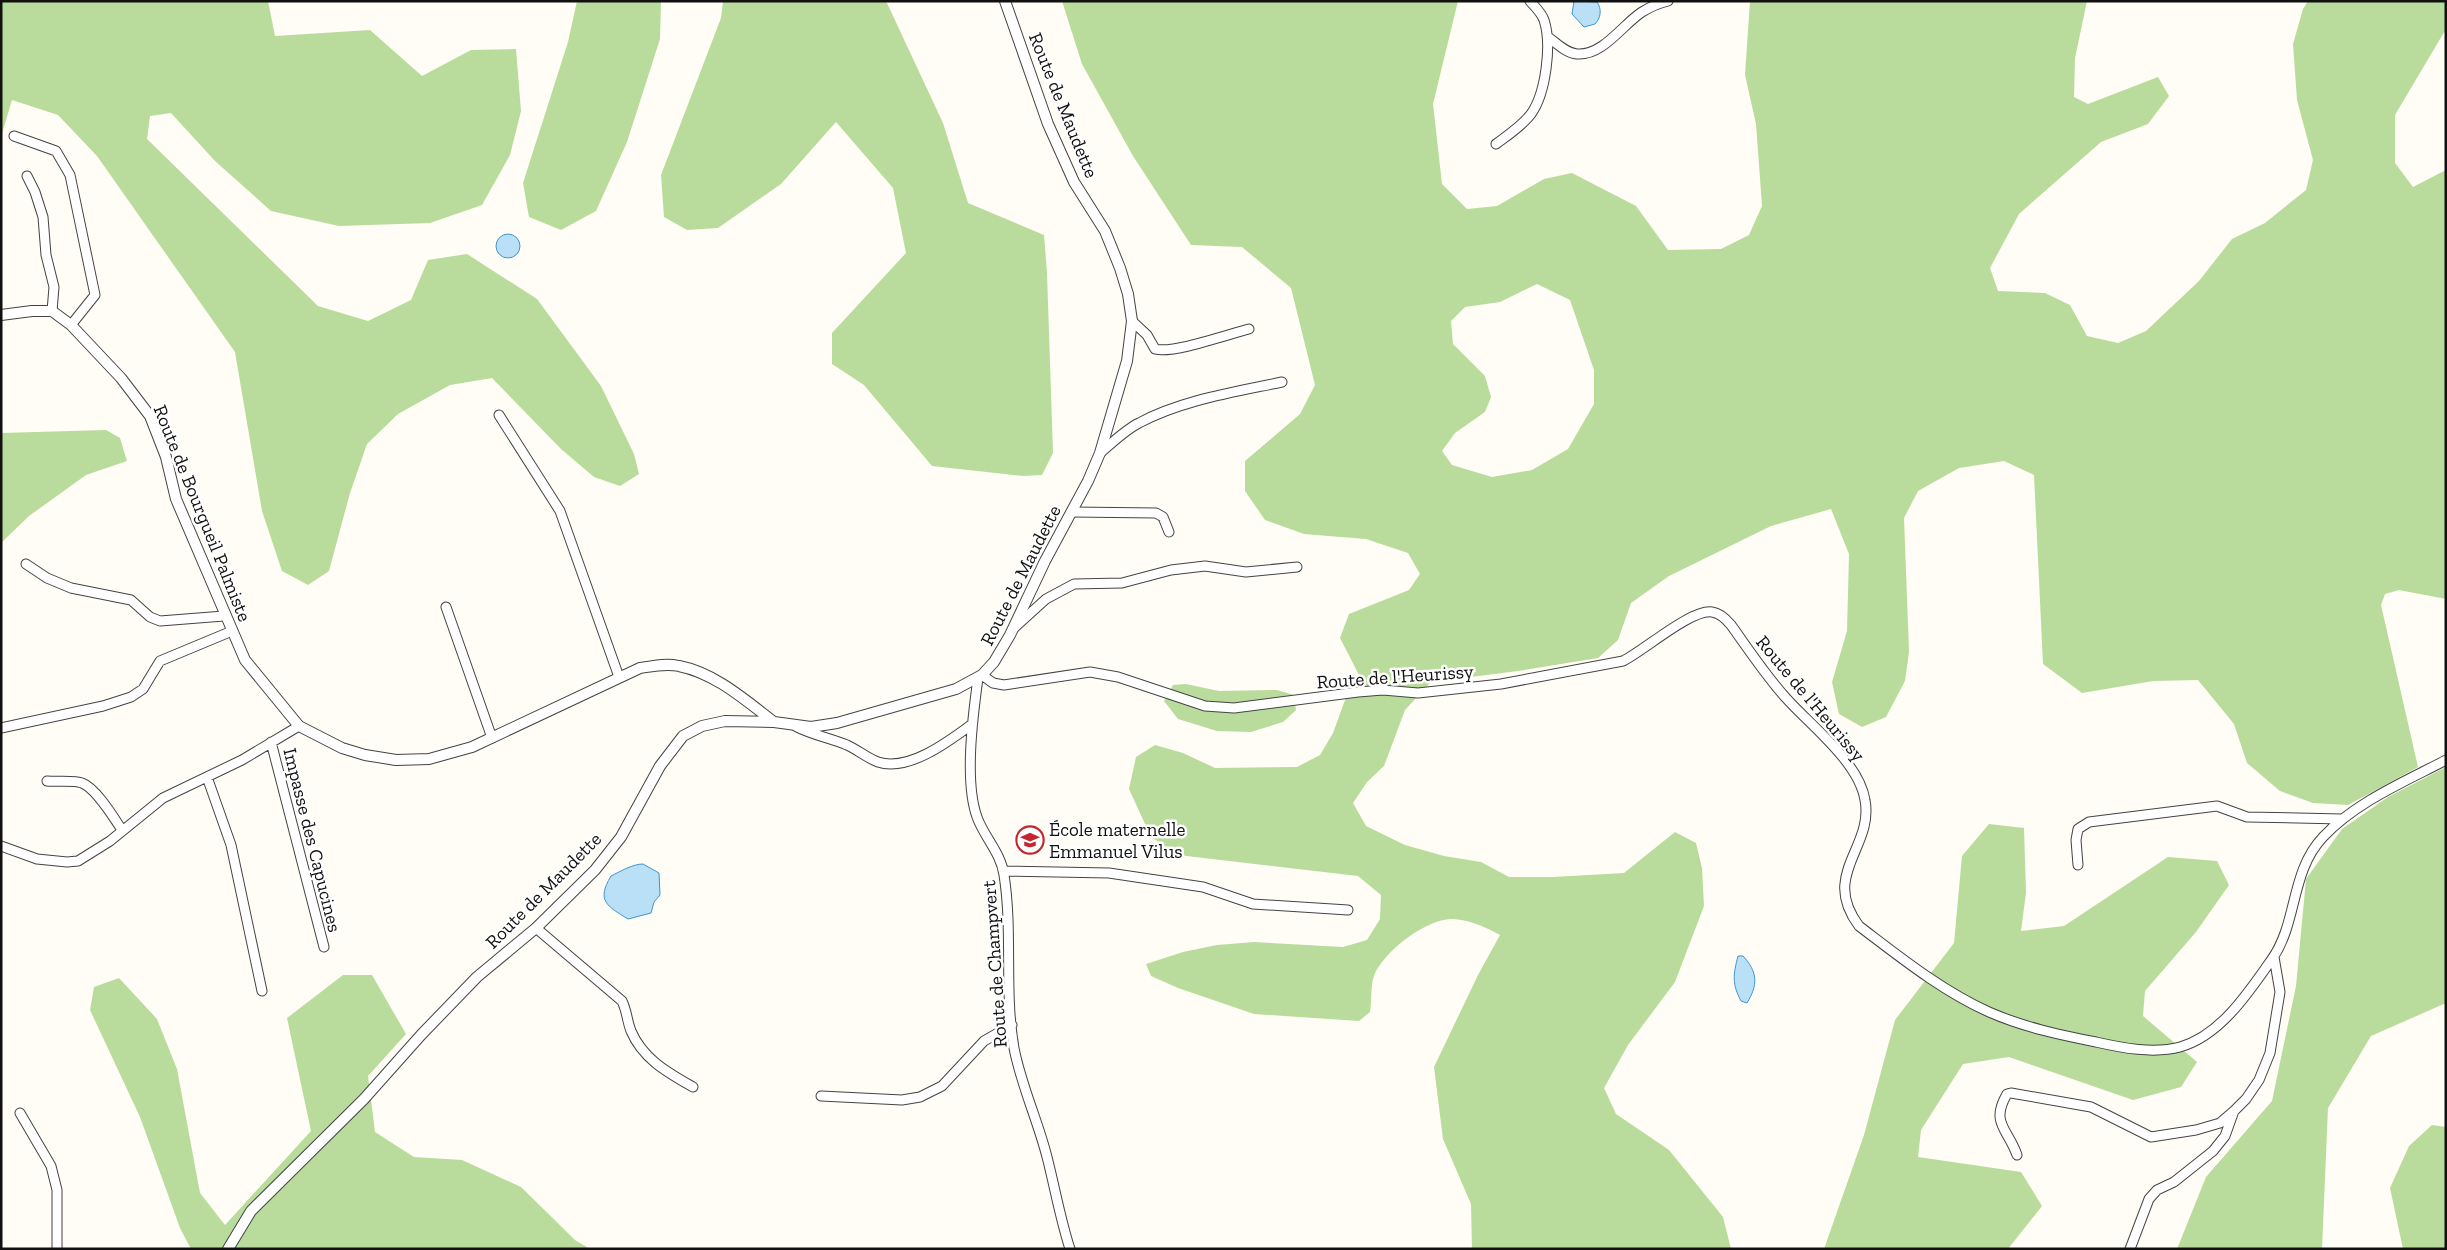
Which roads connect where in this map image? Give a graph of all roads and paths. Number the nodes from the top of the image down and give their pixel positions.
1 (1006, 1) edge
2 (1530, 1) edge
3 (1668, 1) edge
4 (1547, 36) junction
5 (14, 136) dead end
6 (1496, 144) dead end
7 (27, 176) dead end
8 (52, 312) junction
9 (1, 315) edge
10 (1132, 321) junction
11 (71, 325) junction
12 (1249, 329) dead end
13 (1282, 382) dead end
14 (499, 415) dead end
15 (1100, 453) junction
16 (1072, 512) junction
17 (1169, 532) dead end
18 (26, 564) dead end
19 (1297, 567) dead end
20 (446, 607) dead end
21 (224, 616) junction
22 (1014, 628) junction
23 (232, 631) junction
24 (980, 676) junction
25 (619, 677) junction
26 (774, 722) junction
27 (971, 725) junction
28 (298, 726) junction
29 (796, 726) junction
30 (1, 728) edge
31 (492, 738) junction
32 (271, 742) junction
33 (2446, 760) edge
34 (207, 777) junction
35 (47, 781) dead end
36 (2342, 819) junction
37 (122, 830) junction
38 (1, 846) edge
39 (2078, 865) dead end
40 (1004, 871) junction
41 (1348, 910) dead end
42 (536, 928) junction
43 (324, 947) dead end
44 (2274, 957) junction
45 (262, 991) dead end
46 (1012, 1025) junction
47 (693, 1087) dead end
48 (821, 1096) dead end
49 (2234, 1111) junction
50 (20, 1113) dead end
51 (2016, 1155) dead end
52 (57, 1249) edge
53 (228, 1249) edge
54 (1070, 1249) edge
55 (2130, 1249) edge

1 - 10 street, Route de Maudette
2 - 4 street
3 - 4 street
4 - 6 street
5 - 11 street
7 - 8 street
8 - 9 street
8 - 11 street, Route de Bourgueil Palmiste
10 - 12 street
10 - 15 street, Route de Maudette
11 - 21 street, Route de Bourgueil Palmiste
13 - 15 street
14 - 25 street
15 - 16 street, Route de Maudette
16 - 17 street
16 - 22 street, Route de Maudette
18 - 21 street
19 - 22 street
20 - 31 street
21 - 23 street, Route de Bourgueil Palmiste
22 - 24 street, Route de Maudette
23 - 28 street, Route de Bourgueil Palmiste
23 - 30 street
24 - 27 street, Route de Champvert
24 - 29 street, Route de Maudette
24 - 44 street, Route de l'Heurissy
25 - 26 street, Route de Bourgueil Palmiste
25 - 31 street, Route de Bourgueil Palmiste
26 - 29 street, Route de Maudette
26 - 42 street, Route de Maudette
27 - 29 street
27 - 40 street, Route de Champvert
28 - 31 street, Route de Bourgueil Palmiste
28 - 32 street
32 - 34 street
32 - 43 street, Impasse des Capucines
33 - 36 street, Route de l'Heurissy
34 - 37 street
34 - 45 street
35 - 37 street
36 - 39 street
36 - 44 street, Route de l'Heurissy
37 - 38 street
40 - 41 street
40 - 46 street, Route de Champvert
42 - 47 street
42 - 53 street, Route de Maudette
44 - 49 street
46 - 48 street
46 - 54 street, Route de Champvert
49 - 51 street
49 - 55 street
50 - 52 street

